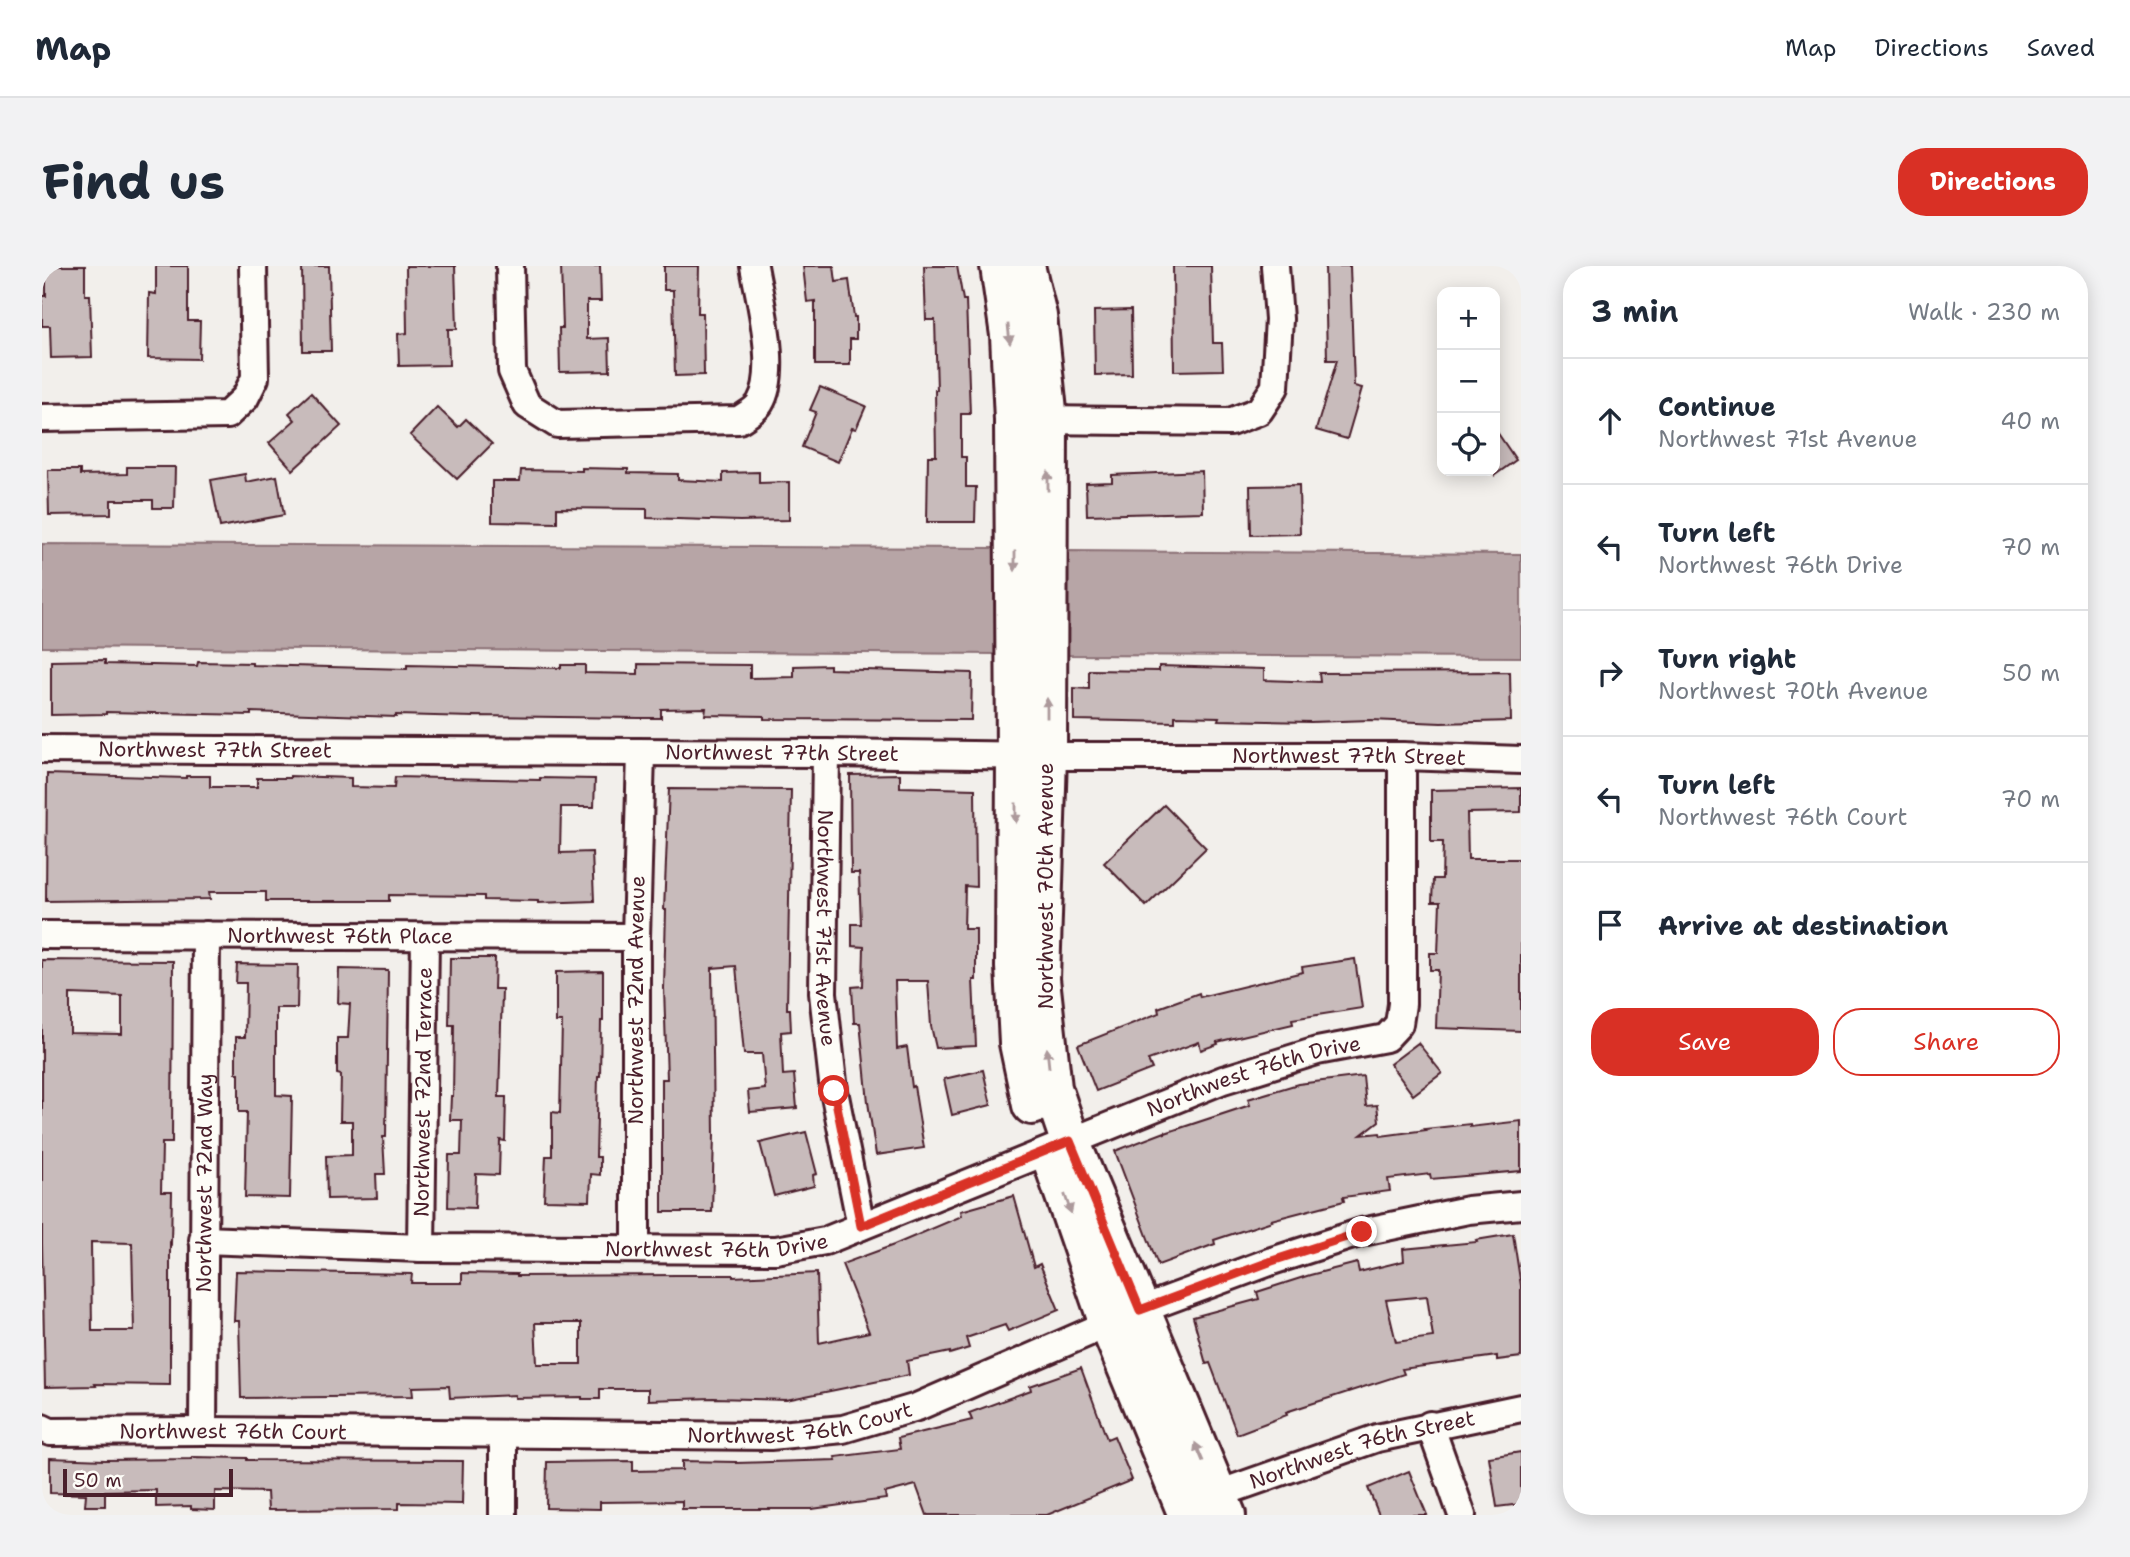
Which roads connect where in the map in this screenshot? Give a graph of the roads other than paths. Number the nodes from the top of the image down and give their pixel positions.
1 (253, 266) edge
2 (510, 266) edge
3 (754, 266) edge
4 (1000, 266) edge
5 (1025, 266) edge
6 (1275, 266) edge
7 (42, 418) edge
8 (1031, 420) junction
9 (42, 749) edge
10 (641, 752) junction
11 (826, 752) junction
12 (1032, 756) junction
13 (1402, 756) junction
14 (1521, 760) edge
15 (42, 936) edge
16 (206, 936) junction
17 (425, 937) junction
18 (636, 937) junction
19 (1060, 1146) junction
20 (1521, 1205) edge
21 (861, 1226) junction
22 (203, 1240) junction
23 (421, 1248) junction
24 (636, 1248) junction
25 (1124, 1317) junction
26 (1521, 1408) edge
27 (1430, 1425) junction
28 (42, 1428) edge
29 (203, 1431) junction
30 (503, 1434) junction
31 (1197, 1509) edge
32 (503, 1515) edge
33 (1462, 1515) edge

1 - 7 street
2 - 3 street
4 -> 8 street, Northwest 70th Avenue
5 - 8 street, Northwest 70th Avenue
6 - 8 street
8 - 12 street, Northwest 70th Avenue
9 - 10 street, Northwest 77th Street
10 - 11 street, Northwest 77th Street
10 - 18 street, Northwest 72nd Avenue
11 - 12 street, Northwest 77th Street
11 - 21 street, Northwest 71st Avenue
12 - 13 street, Northwest 77th Street
12 - 19 street, Northwest 70th Avenue
13 - 14 street, Northwest 77th Street
13 - 19 street, Northwest 76th Drive
15 - 16 street, Northwest 76th Place
16 - 17 street, Northwest 76th Place
16 - 22 street, Northwest 72nd Way
17 - 18 street, Northwest 76th Place
17 - 23 street, Northwest 72nd Terrace
18 - 24 street, Northwest 72nd Avenue
19 - 21 street, Northwest 76th Drive
19 - 25 street, Northwest 70th Avenue
20 - 25 street, Northwest 76th Court
21 - 24 street, Northwest 76th Drive
22 - 23 street, Northwest 76th Drive
22 - 29 street, Northwest 72nd Way
23 - 24 street, Northwest 76th Drive
25 - 30 street, Northwest 76th Court
25 - 31 street, Northwest 70th Avenue
26 - 27 street, Northwest 76th Street
27 - 31 street, Northwest 76th Street
27 - 33 street
28 - 29 street, Northwest 76th Court
29 - 30 street, Northwest 76th Court
30 - 32 street

